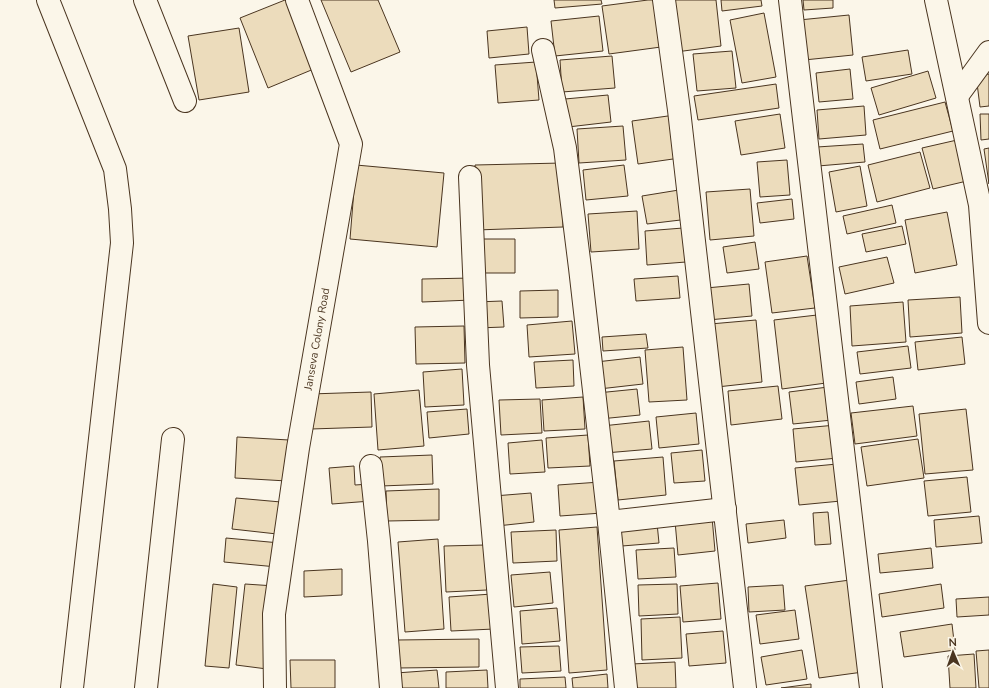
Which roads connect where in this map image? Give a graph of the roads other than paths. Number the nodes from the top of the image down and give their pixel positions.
1 (48, 0) edge
2 (145, 0) edge
3 (297, 0) edge
4 (664, 0) edge
5 (790, 0) edge
6 (936, 0) edge
7 (543, 50) dead end
8 (986, 60) edge
9 (957, 96) junction
10 (185, 101) dead end
11 (470, 177) dead end
12 (989, 323) edge
13 (173, 439) dead end
14 (371, 466) dead end
15 (725, 509) junction
16 (609, 522) junction
17 (72, 688) edge
18 (146, 688) edge
19 (275, 688) edge
20 (391, 688) edge
21 (507, 688) edge
22 (626, 688) edge
23 (745, 688) edge
24 (871, 688) edge

1 - 17 street
2 - 10 street
3 - 19 street, Janseva Colony Road
4 - 15 street
5 - 24 street
6 - 9 street
7 - 16 street
8 - 9 street
9 - 12 street
11 - 21 street
13 - 18 street
14 - 20 street
15 - 16 street
15 - 23 street
16 - 22 street

